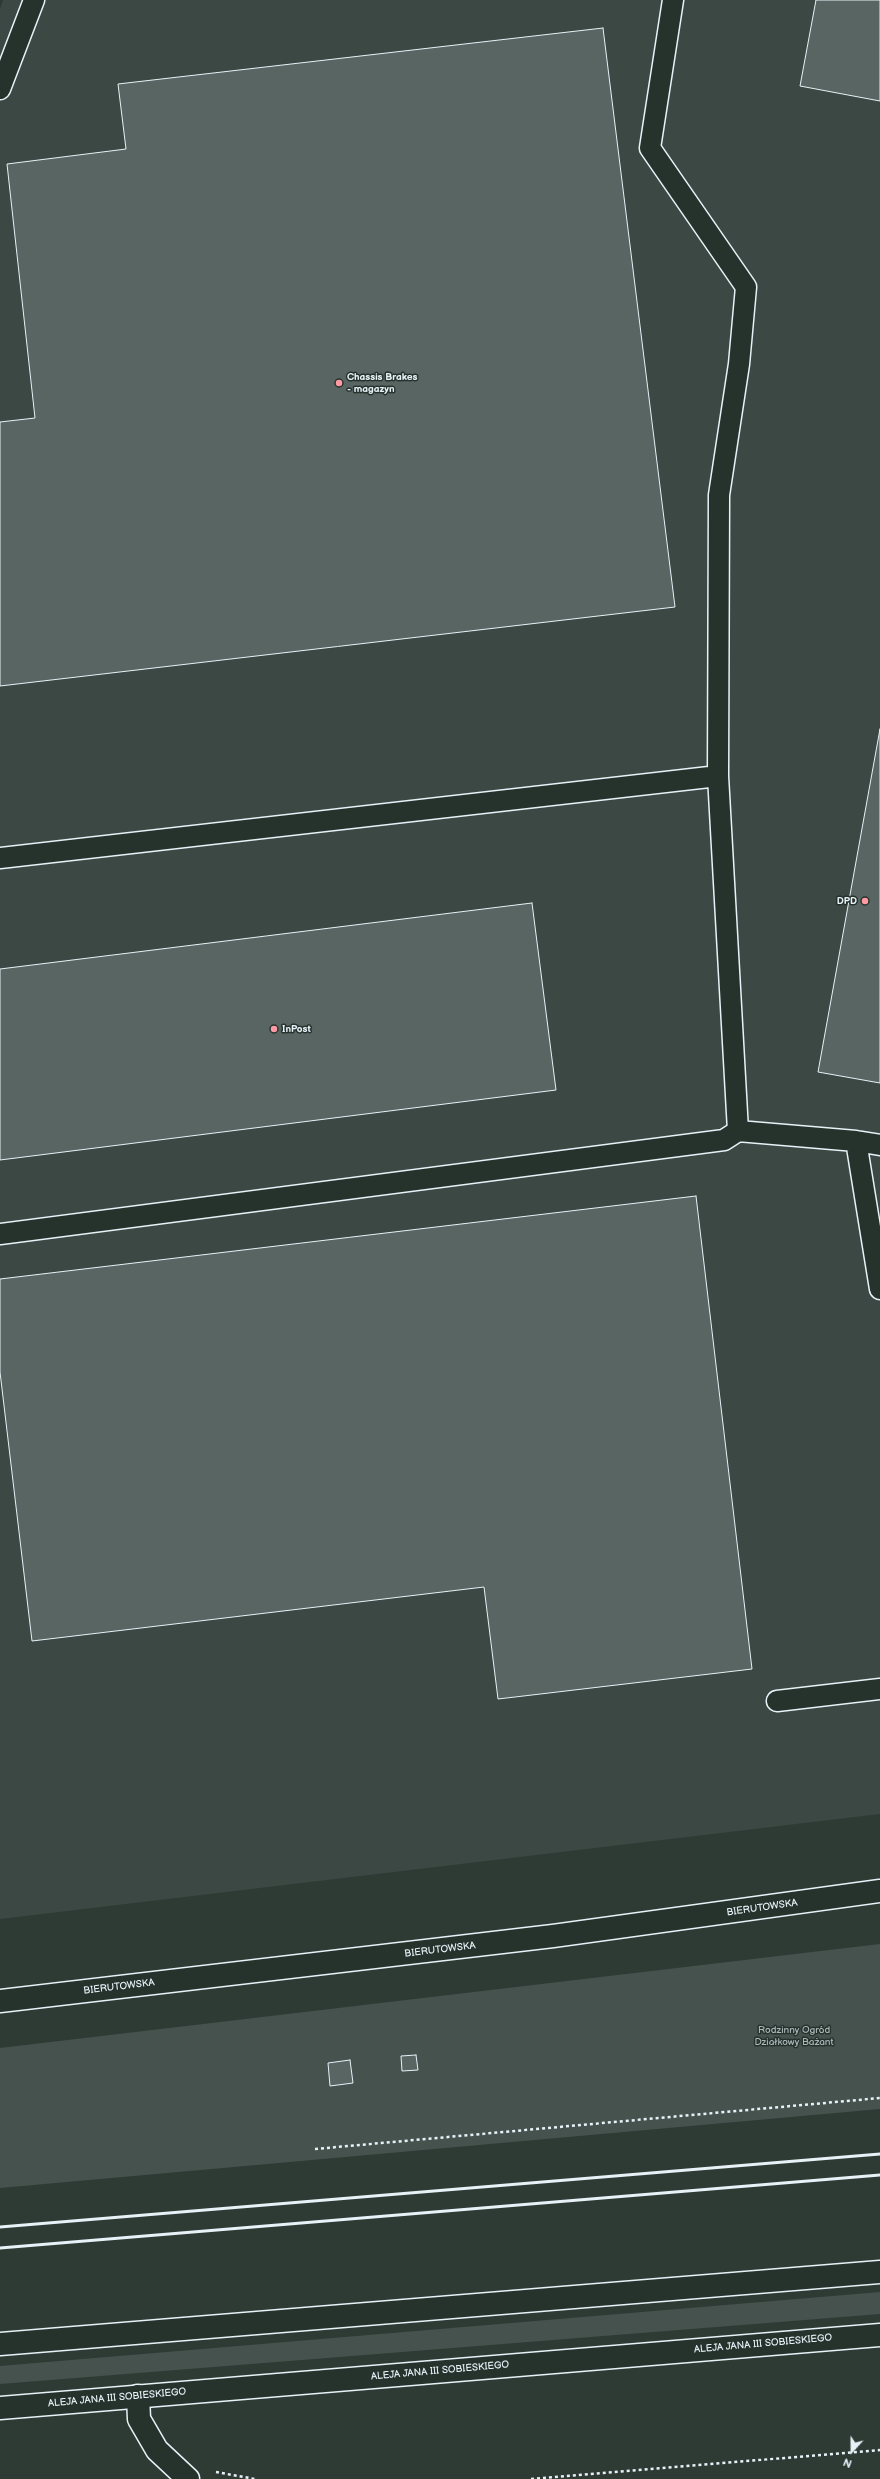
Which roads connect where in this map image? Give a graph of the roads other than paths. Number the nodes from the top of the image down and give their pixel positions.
1 (34, 0) edge
2 (673, 0) edge
3 (0, 89) edge
4 (718, 776) junction
5 (0, 858) edge
6 (738, 1131) junction
7 (856, 1140) junction
8 (880, 1145) edge
9 (0, 1234) edge
10 (880, 1289) edge
11 (880, 1689) edge
12 (777, 1701) dead end
13 (880, 1891) edge
14 (0, 2001) edge
15 (880, 2272) edge
16 (880, 2335) edge
17 (0, 2344) edge
18 (138, 2396) junction
19 (0, 2408) edge
20 (188, 2479) edge

1 - 3 lane
2 - 4 lane
4 - 5 lane
4 - 6 lane
6 - 7 lane
6 - 9 lane
7 - 8 lane
7 - 10 lane
11 - 12 lane
13 - 14 main road, BIERUTOWSKA
15 - 17 main road
16 - 18 main road, ALEJA JANA III SOBIESKIEGO
18 - 19 main road, ALEJA JANA III SOBIESKIEGO
18 - 20 main road

